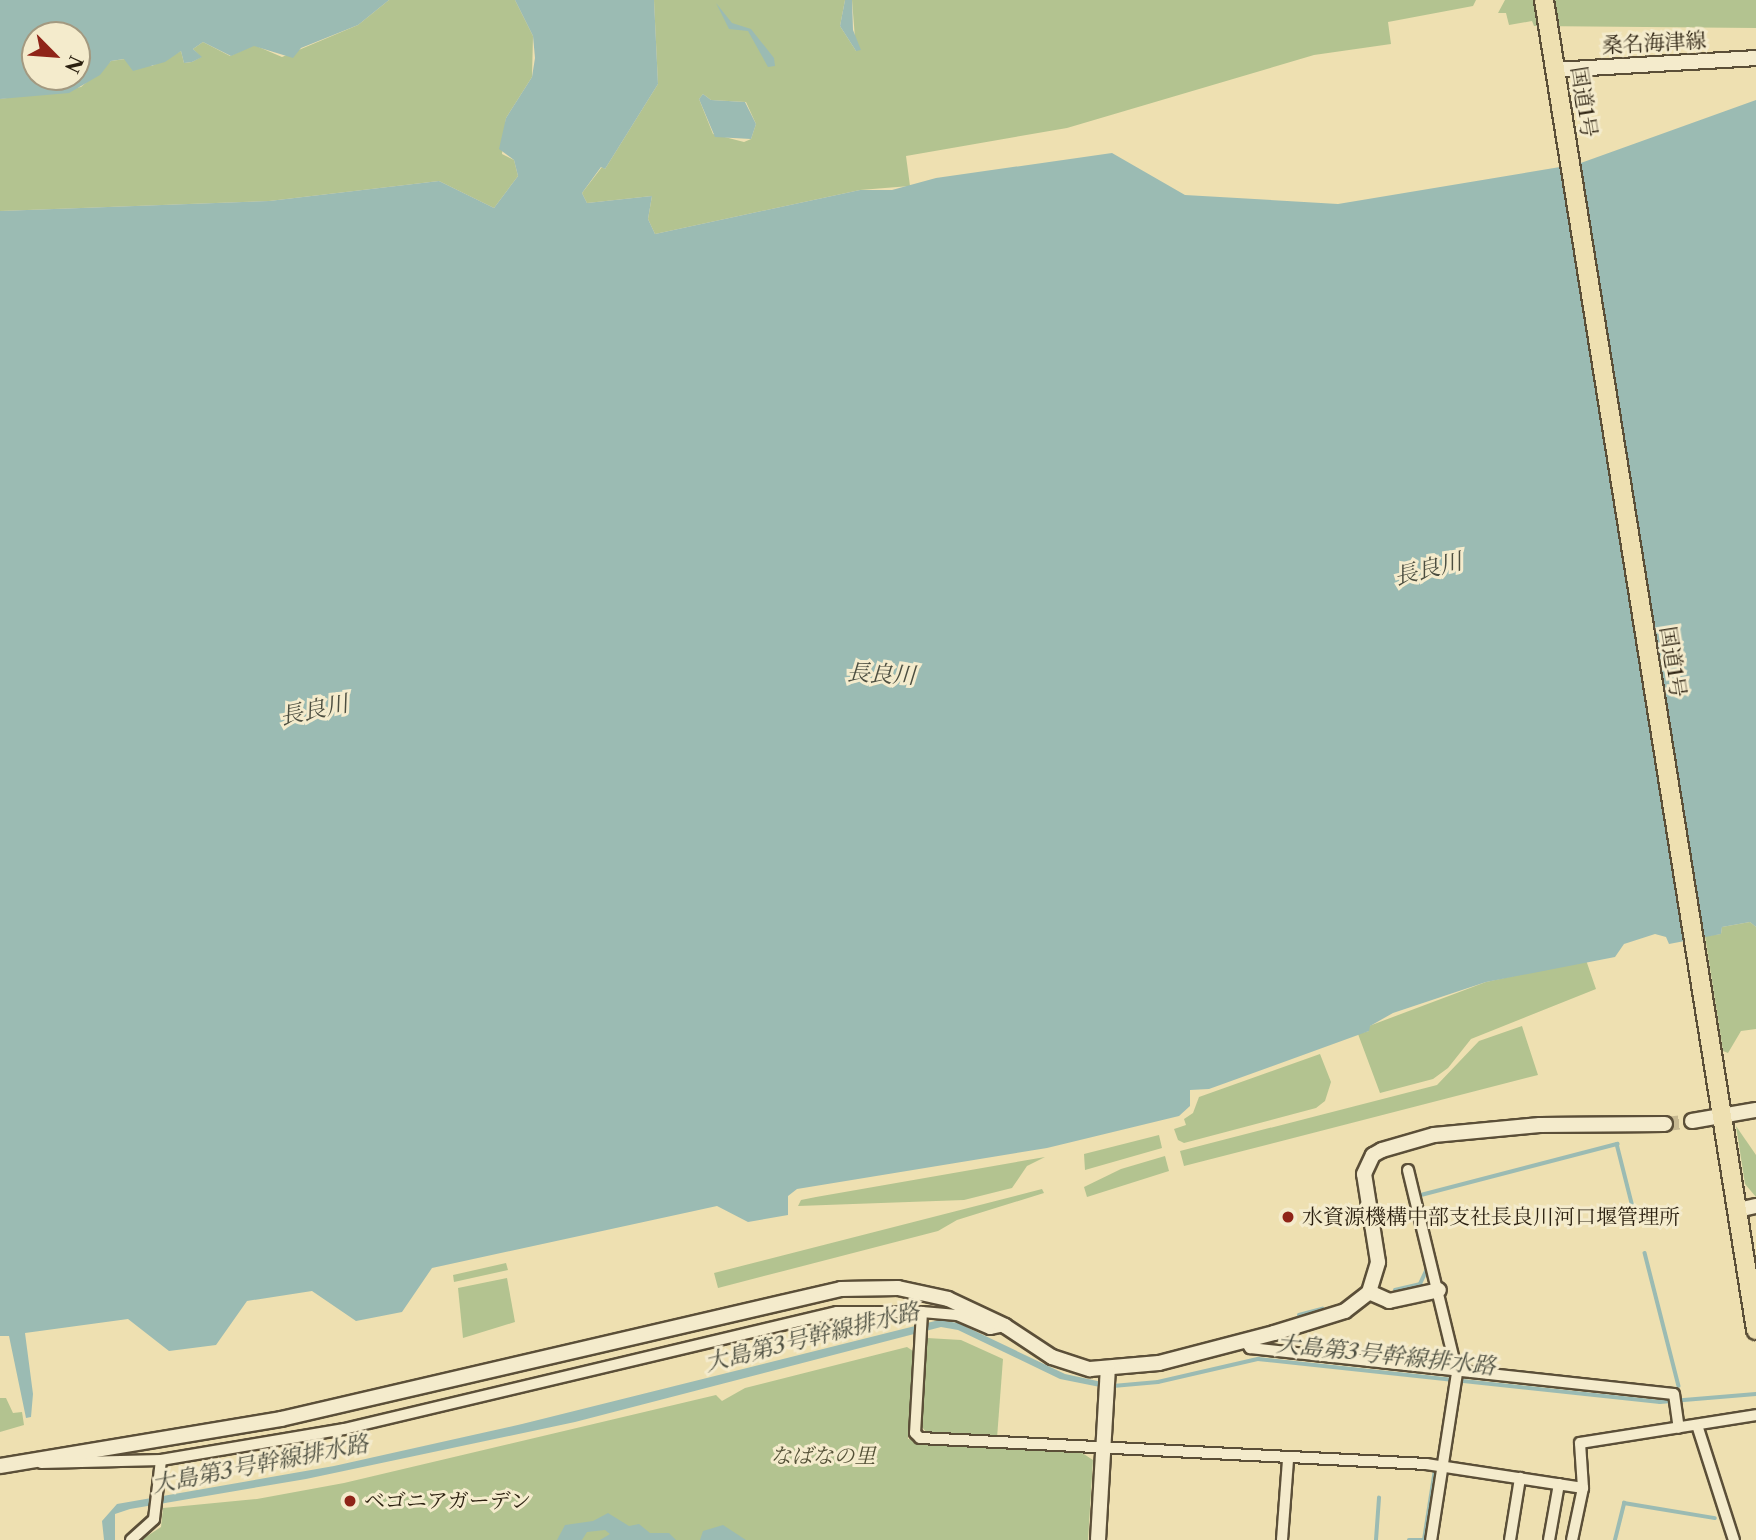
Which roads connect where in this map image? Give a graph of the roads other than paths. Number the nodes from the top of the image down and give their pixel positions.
1 (1544, 0) edge
2 (1756, 58) edge
3 (1561, 69) junction
4 (1756, 1110) edge
5 (1723, 1114) junction
6 (1692, 1121) tunnel mouth
7 (1665, 1124) tunnel mouth
8 (1408, 1170) dead end
9 (1747, 1208) edge
10 (1439, 1290) junction
11 (1369, 1292) junction
12 (921, 1317) junction
13 (1005, 1326) junction
14 (1756, 1330) edge
15 (1245, 1341) junction
16 (1107, 1373) junction
17 (1456, 1379) junction
18 (1756, 1415) edge
19 (1697, 1425) junction
20 (1679, 1428) junction
21 (1104, 1448) junction
22 (161, 1460) junction
23 (1288, 1460) junction
24 (27, 1462) junction
25 (0, 1466) edge
26 (1443, 1467) junction
27 (0, 1473) edge
28 (1520, 1478) junction
29 (1559, 1484) junction
30 (1583, 1488) junction
31 (131, 1540) edge
32 (1098, 1540) edge
33 (1282, 1540) edge
34 (1430, 1540) edge
35 (1510, 1540) edge
36 (1549, 1540) edge
37 (1572, 1540) edge
38 (1734, 1540) edge

1 - 3 highway, 国道1号
2 - 3 street, 桑名海津線
3 - 5 highway, 国道1号
4 - 5 street
5 - 6 street
5 - 9 highway, 国道1号
7 - 11 street
8 - 10 street
9 - 14 highway, 国道1号
10 - 11 street
10 - 17 street
11 - 15 street
12 - 13 street
12 - 21 street
12 - 22 street
13 - 16 street
13 - 24 street
15 - 16 street
15 - 17 street
16 - 21 street
17 - 20 street
17 - 26 street
18 - 19 street
19 - 20 street
19 - 38 street
20 - 30 street
21 - 23 street
21 - 32 street
22 - 24 street
22 - 31 street
23 - 26 street
23 - 33 street
24 - 25 street
24 - 27 street
26 - 28 street
26 - 34 street
28 - 29 street
28 - 35 street
29 - 30 street
29 - 36 street
30 - 37 street

